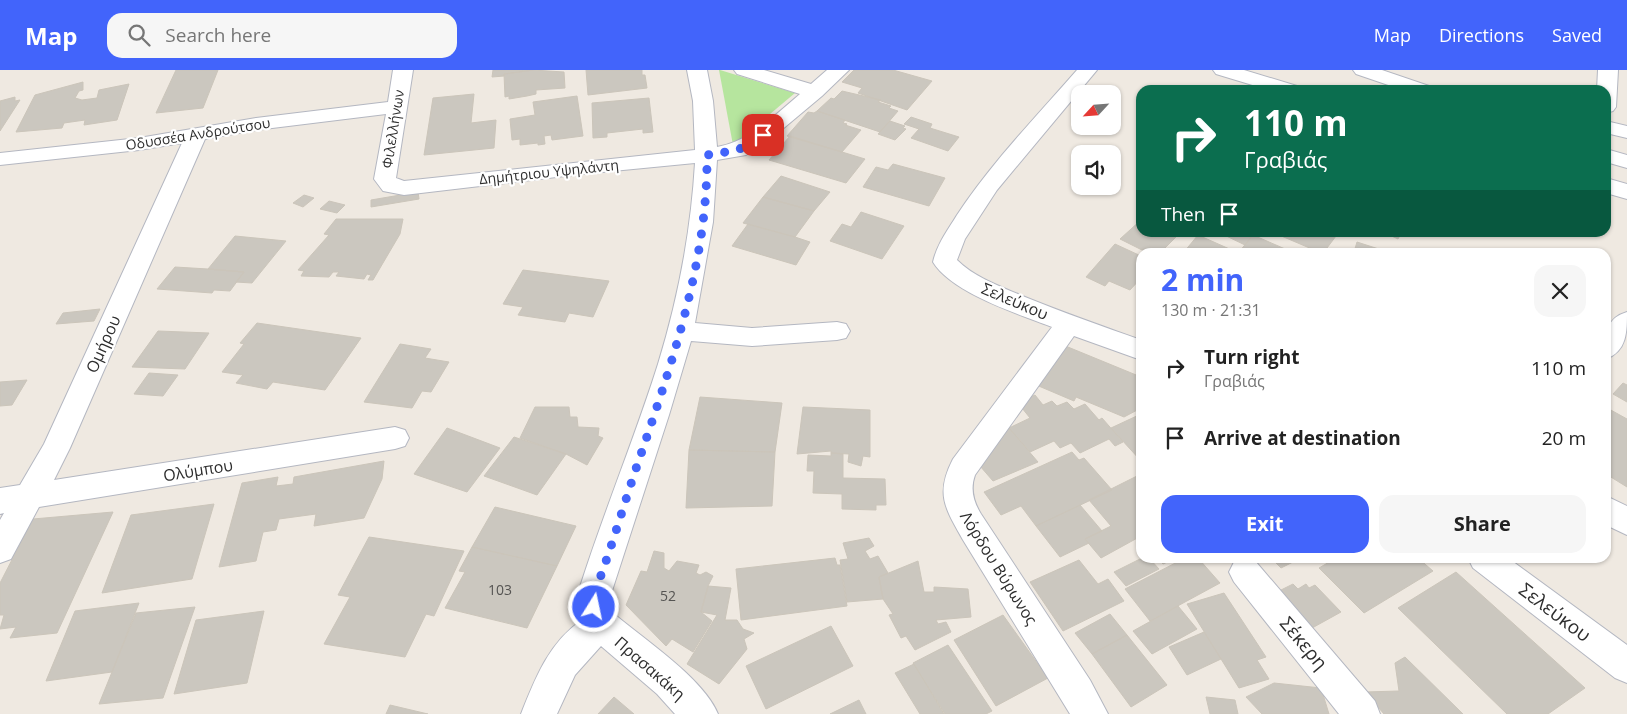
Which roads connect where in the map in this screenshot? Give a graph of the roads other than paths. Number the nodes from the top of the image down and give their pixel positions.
1 (403, 70) edge
2 (697, 70) edge
3 (744, 70) edge
4 (839, 70) edge
5 (1087, 70) edge
6 (1223, 70) edge
7 (1363, 70) edge
8 (1608, 70) edge
9 (1273, 85) edge
10 (1407, 85) edge
11 (1607, 85) edge
12 (814, 92) junction
13 (396, 106) junction
14 (1611, 128) edge
15 (1627, 132) edge
16 (196, 135) junction
17 (707, 155) junction
18 (1611, 157) edge
19 (0, 159) edge
20 (1627, 162) edge
21 (391, 186) joint
22 (1611, 187) edge
23 (1627, 192) edge
24 (1627, 321) edge
25 (1069, 323) junction
26 (680, 331) junction
27 (837, 331) dead end
28 (1611, 342) edge
29 (1136, 348) edge
30 (395, 438) dead end
31 (29, 496) junction
32 (0, 501) edge
33 (1611, 512) edge
34 (1627, 522) edge
35 (0, 549) edge
36 (1491, 563) edge
37 (1245, 572) dead end
38 (602, 625) junction
39 (1627, 666) edge
40 (539, 714) edge
41 (700, 714) edge
42 (1090, 714) edge
43 (1362, 714) edge

1 - 13 street, Φιλελλήνων
2 - 17 street, Πρασακάκη
3 - 12 street
4 - 12 street, Δημήτριου Υψηλάντη
5 - 25 street, Σελεύκου
6 - 9 street
7 - 10 street
8 - 11 street
12 - 17 street, Δημήτριου Υψηλάντη
13 - 16 street, Οδυσσέα Ανδρούτσου
13 - 21 street, Φιλελλήνων
14 - 15 street
16 - 19 street, Οδυσσέα Ανδρούτσου
16 - 31 street, Ομήρου
17 - 21 street, Δημήτριου Υψηλάντη
17 - 26 street, Πρασακάκη
18 - 20 street
22 - 23 street
24 - 28 street
25 - 29 street, Σελεύκου
25 - 42 street, Λόρδου Βύρωνος
26 - 27 street
26 - 38 street, Πρασακάκη
30 - 31 street, Ολύμπου
31 - 32 street, Ολύμπου
31 - 35 street, Ομήρου
33 - 34 street
36 - 39 street, Σελεύκου
37 - 43 street, Σέκερη
38 - 40 street
38 - 41 street, Πρασακάκη

